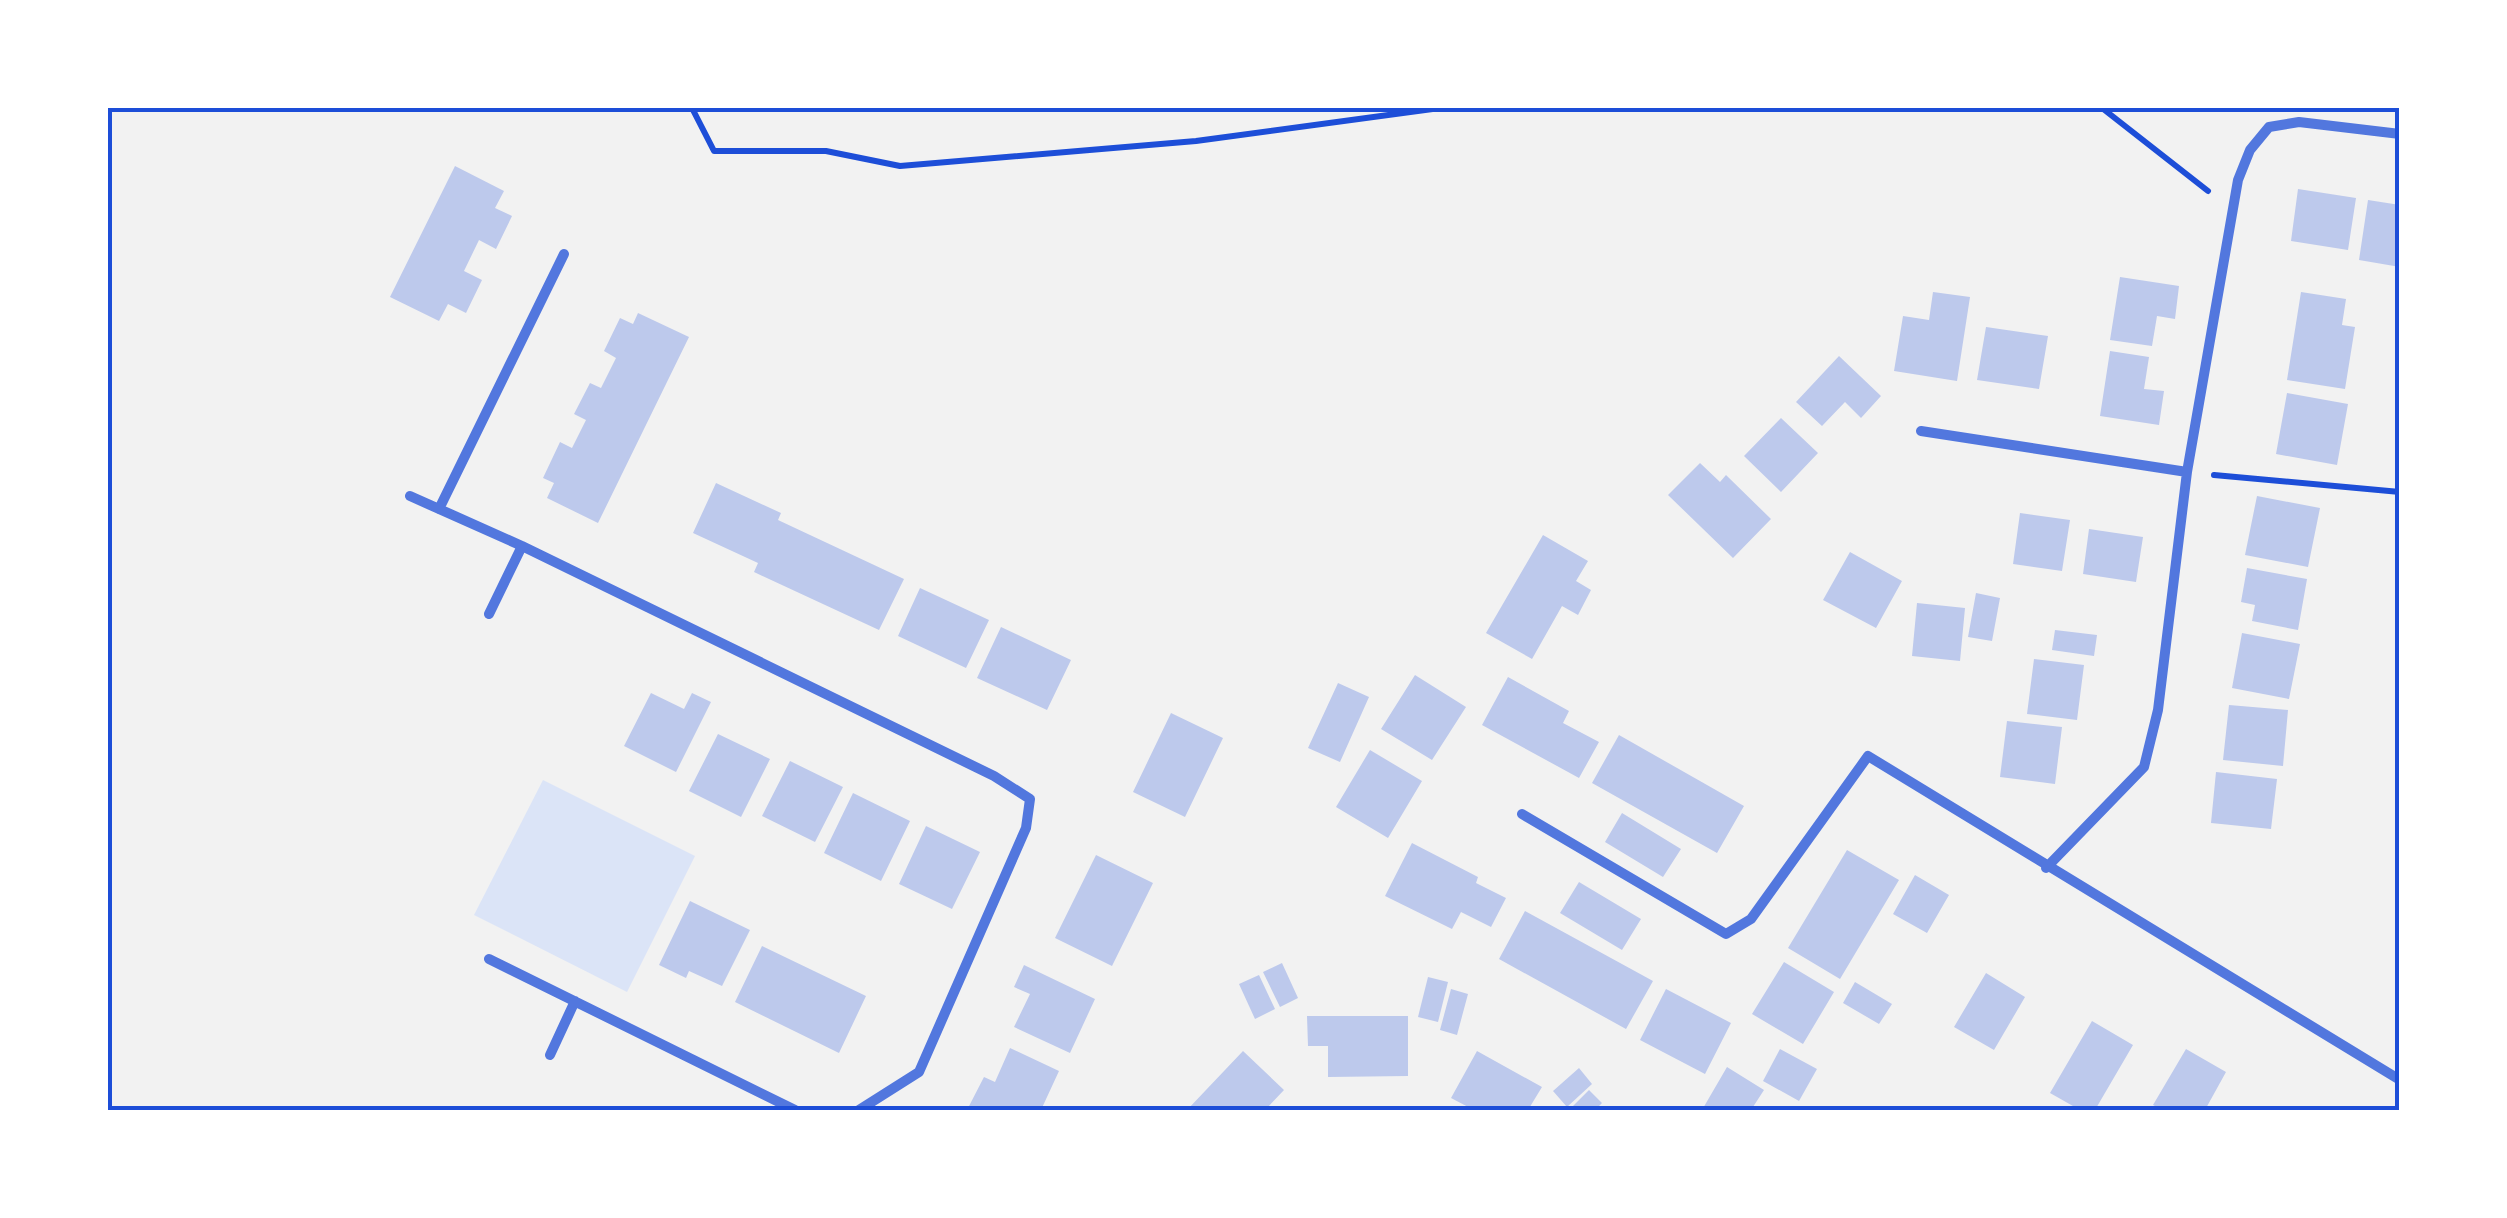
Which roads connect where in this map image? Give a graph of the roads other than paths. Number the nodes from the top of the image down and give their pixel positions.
1 (2400, 134) edge
2 (564, 254) dead end
3 (1921, 431) dead end
4 (2188, 472) junction
5 (410, 496) dead end
6 (439, 509) junction
7 (522, 546) junction
8 (489, 614) dead end
9 (1522, 814) dead end
10 (2046, 868) junction
11 (489, 959) dead end
12 (575, 1001) junction
13 (550, 1055) dead end
14 (2400, 1080) edge
15 (795, 1110) edge
16 (859, 1110) edge

1 - 4 street
2 - 6 street
3 - 4 street
4 - 10 street
5 - 6 street
6 - 7 street
7 - 8 street
7 - 16 street
9 - 10 street
10 - 14 street
11 - 12 street
12 - 13 street
12 - 15 street

